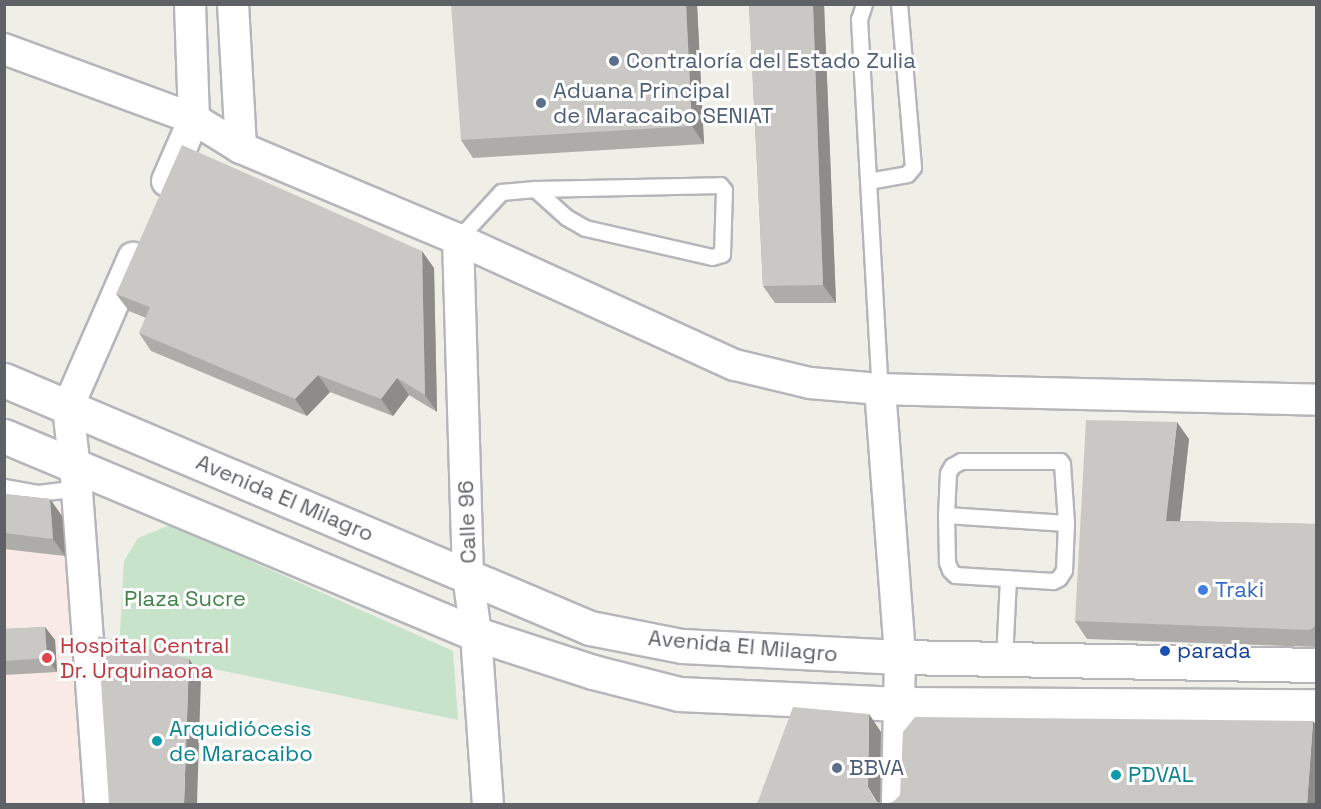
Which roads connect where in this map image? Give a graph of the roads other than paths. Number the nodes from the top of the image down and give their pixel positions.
1 (190, 4) edge
2 (233, 4) edge
3 (864, 4) edge
4 (898, 4) edge
5 (4, 49) edge
6 (194, 119) junction
7 (241, 148) junction
8 (868, 181) junction
9 (535, 189) junction
10 (157, 204) edge
11 (143, 236) edge
12 (458, 239) junction
13 (4, 380) edge
14 (880, 389) junction
15 (1317, 400) edge
16 (68, 407) junction
17 (4, 436) edge
18 (76, 478) junction
19 (4, 487) edge
20 (946, 515) junction
21 (1066, 523) junction
22 (468, 575) junction
23 (1008, 578) junction
24 (476, 634) junction
25 (900, 657) junction
26 (1004, 660) junction
27 (1317, 665) edge
28 (900, 704) junction
29 (1317, 706) edge
30 (100, 804) edge
31 (488, 804) edge
32 (897, 804) edge

1 - 6 street
2 - 7 street
3 - 8 lane
4 - 8 lane
5 - 6 street
6 - 7 street
6 - 10 street
7 - 12 street
8 - 14 lane
9 - 9 lane
9 - 12 lane
11 - 16 street
12 - 14 street
12 - 22 street, Calle 96
13 - 16 main road, Avenida El Milagro
14 - 15 street
14 - 25 street
16 - 18 street
16 - 22 main road, Avenida El Milagro
17 - 18 main road
18 - 19 lane
18 - 24 main road
18 - 30 street
20 - 21 lane
20 - 21 lane
20 - 23 lane
21 - 23 lane
22 - 24 street, Calle 96
22 - 25 main road, Avenida El Milagro
23 - 26 lane
24 - 28 main road
24 - 31 street, Calle 96
25 - 26 main road, Avenida El Milagro
25 - 28 street
26 - 27 main road, Avenida El Milagro
28 - 29 main road
28 - 32 street

